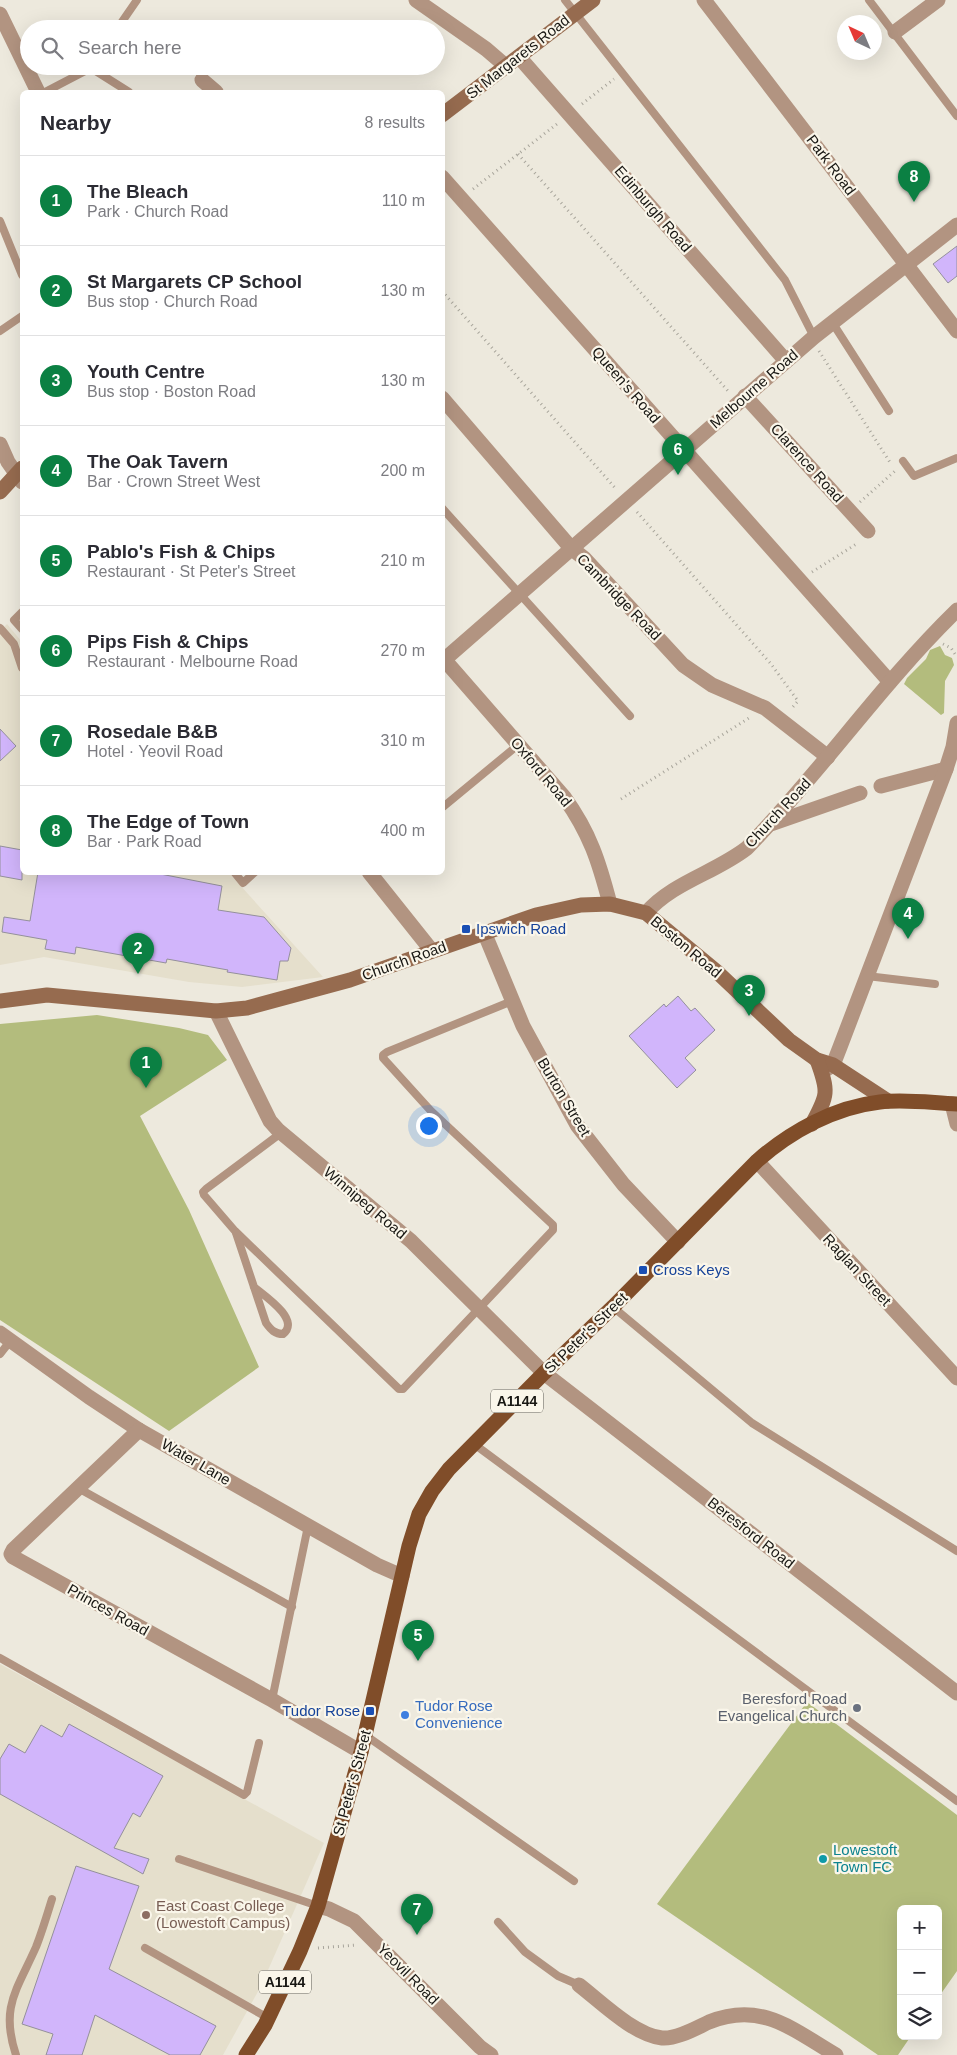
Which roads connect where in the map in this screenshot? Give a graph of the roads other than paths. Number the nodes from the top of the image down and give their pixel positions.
1 (137, 0) edge
2 (416, 0) edge
3 (565, 0) edge
4 (593, 0) edge
5 (704, 0) edge
6 (869, 0) edge
7 (938, 0) edge
8 (576, 12) junction
9 (0, 14) edge
10 (124, 20) edge
11 (444, 20) edge
12 (445, 21) edge
13 (895, 32) junction
14 (20, 55) edge
15 (519, 57) junction
16 (506, 67) junction
17 (30, 75) edge
18 (77, 75) edge
19 (104, 75) edge
20 (202, 80) dead end
21 (37, 90) edge
22 (49, 90) edge
23 (126, 90) edge
24 (214, 90) edge
25 (445, 113) edge
26 (957, 116) edge
27 (445, 180) edge
28 (0, 221) edge
29 (957, 225) edge
30 (906, 264) junction
31 (20, 270) edge
32 (20, 317) edge
33 (832, 322) junction
34 (0, 331) edge
35 (957, 331) edge
36 (813, 338) junction
37 (786, 361) junction
38 (742, 399) junction
39 (445, 401) edge
40 (889, 411) dead end
41 (0, 444) edge
42 (683, 450) junction
43 (957, 458) edge
44 (903, 461) dead end
45 (20, 475) edge
46 (0, 492) edge
47 (445, 511) edge
48 (868, 531) road end
49 (571, 548) junction
50 (519, 594) junction
51 (957, 610) edge
52 (20, 614) edge
53 (0, 628) edge
54 (20, 628) edge
55 (445, 657) edge
56 (445, 659) edge
57 (20, 662) edge
58 (890, 682) junction
59 (630, 716) dead end
60 (957, 723) edge
61 (518, 745) junction
62 (955, 747) edge
63 (828, 758) junction
64 (946, 769) junction
65 (881, 786) dead end
66 (860, 793) dead end
67 (445, 805) edge
68 (770, 824) junction
69 (236, 875) edge
70 (252, 875) edge
71 (371, 875) edge
72 (610, 904) junction
73 (646, 914) junction
74 (484, 932) junction
75 (432, 951) junction
76 (867, 976) junction
77 (935, 984) dead end
78 (0, 1001) edge
79 (512, 1001) junction
80 (216, 1011) junction
81 (824, 1066) junction
82 (888, 1101) junction
83 (954, 1104) edge
84 (812, 1124) junction
85 (957, 1124) edge
86 (281, 1133) junction
87 (757, 1161) junction
88 (235, 1231) junction
89 (678, 1242) junction
90 (254, 1287) junction
91 (613, 1307) junction
92 (479, 1309) junction
93 (5, 1337) edge
94 (0, 1354) edge
95 (544, 1373) junction
96 (957, 1378) edge
97 (140, 1430) junction
98 (474, 1444) junction
99 (78, 1488) junction
100 (308, 1526) junction
101 (957, 1551) edge
102 (6, 1555) edge
103 (402, 1576) junction
104 (292, 1607) junction
105 (0, 1658) edge
106 (957, 1693) edge
107 (272, 1700) junction
108 (365, 1735) junction
109 (259, 1743) dead end
110 (361, 1752) junction
111 (957, 1801) edge
112 (179, 1859) dead end
113 (574, 1880) dead end
114 (52, 1899) dead end
115 (318, 1906) junction
116 (498, 1922) dead end
117 (145, 1948) dead end
118 (579, 1985) joint
119 (268, 2018) junction
120 (481, 2052) edge
121 (16, 2055) edge
122 (246, 2055) edge
123 (836, 2055) edge

1 - 10 lane
2 - 11 street
3 - 8 lane
4 - 8 main road, St Margarets Road
5 - 30 street, Park Road
6 - 13 lane
7 - 13 street
8 - 15 main road, St Margarets Road
8 - 36 lane
9 - 14 street
12 - 16 street
13 - 26 lane
15 - 16 main road, St Margarets Road
15 - 37 street, Edinburgh Road
16 - 25 main road, St Margarets Road
17 - 21 street
18 - 22 lane
19 - 23 lane
20 - 24 street
27 - 42 street, Queen's Road
28 - 31 lane
29 - 30 street, Melbourne Road
30 - 33 street, Melbourne Road
30 - 35 street, Park Road
32 - 34 lane
33 - 36 street, Melbourne Road
33 - 40 lane
36 - 37 street, Melbourne Road
37 - 38 street, Melbourne Road
38 - 42 street, Melbourne Road
38 - 48 street, Clarence Road
39 - 49 street, Cambridge Road
41 - 45 street
42 - 49 street, Melbourne Road
42 - 58 street, Queen's Road
43 - 44 lane
45 - 46 main road
47 - 50 lane
49 - 50 street, Melbourne Road
49 - 63 street, Cambridge Road
50 - 55 street, Melbourne Road
50 - 59 lane
51 - 58 street, Church Road
52 - 54 lane
53 - 57 lane
56 - 61 street, Oxford Road
58 - 63 street, Church Road
60 - 62 street
61 - 67 lane
61 - 72 street, Oxford Road
62 - 64 street
63 - 68 street, Church Road
64 - 65 street
64 - 76 street
66 - 68 street
68 - 73 street, Church Road
69 - 70 lane
71 - 75 street
72 - 73 main road, Church Road
72 - 74 main road, Church Road
73 - 81 main road, Boston Road
74 - 75 main road, Church Road
74 - 79 street, Burton Street
75 - 80 main road, Church Road
76 - 77 lane
76 - 81 street
78 - 80 main road, Church Road
79 - 89 street, Burton Street
79 - 92 lane
80 - 86 street, Winnipeg Road
81 - 82 main road, Boston Road
81 - 84 main road
82 - 83 main road, St Peter's Street / A1144
82 - 84 main road, St Peter's Street / A1144
83 - 85 street
84 - 87 main road, St Peter's Street / A1144
86 - 88 lane
86 - 92 street, Winnipeg Road
87 - 89 main road, St Peter's Street / A1144
87 - 96 street, Raglan Street
88 - 90 lane
88 - 92 lane
89 - 91 main road, St Peter's Street / A1144
90 - 90 lane
91 - 95 main road, St Peter's Street / A1144
91 - 101 lane
92 - 95 street, Winnipeg Road
93 - 94 lane
93 - 97 street, Water Lane
95 - 98 main road, St Peter's Street / A1144
95 - 106 street, Beresford Road
97 - 99 street, Princes Road
97 - 100 street, Water Lane
98 - 103 main road, St Peter's Street / A1144
98 - 111 lane
99 - 102 street, Princes Road
99 - 104 lane
100 - 103 street, Water Lane
100 - 104 lane
102 - 107 street, Princes Road
103 - 108 main road, St Peter's Street / A1144
104 - 107 lane
105 - 109 lane
107 - 110 street, Princes Road
108 - 110 main road, St Peter's Street / A1144
108 - 113 lane
110 - 115 main road, St Peter's Street / A1144
112 - 115 lane
114 - 121 lane
115 - 119 main road, St Peter's Street / A1144
115 - 120 street, Yeovil Road
116 - 118 lane
117 - 119 lane
118 - 123 street
119 - 122 main road, St Peter's Street / A1144

